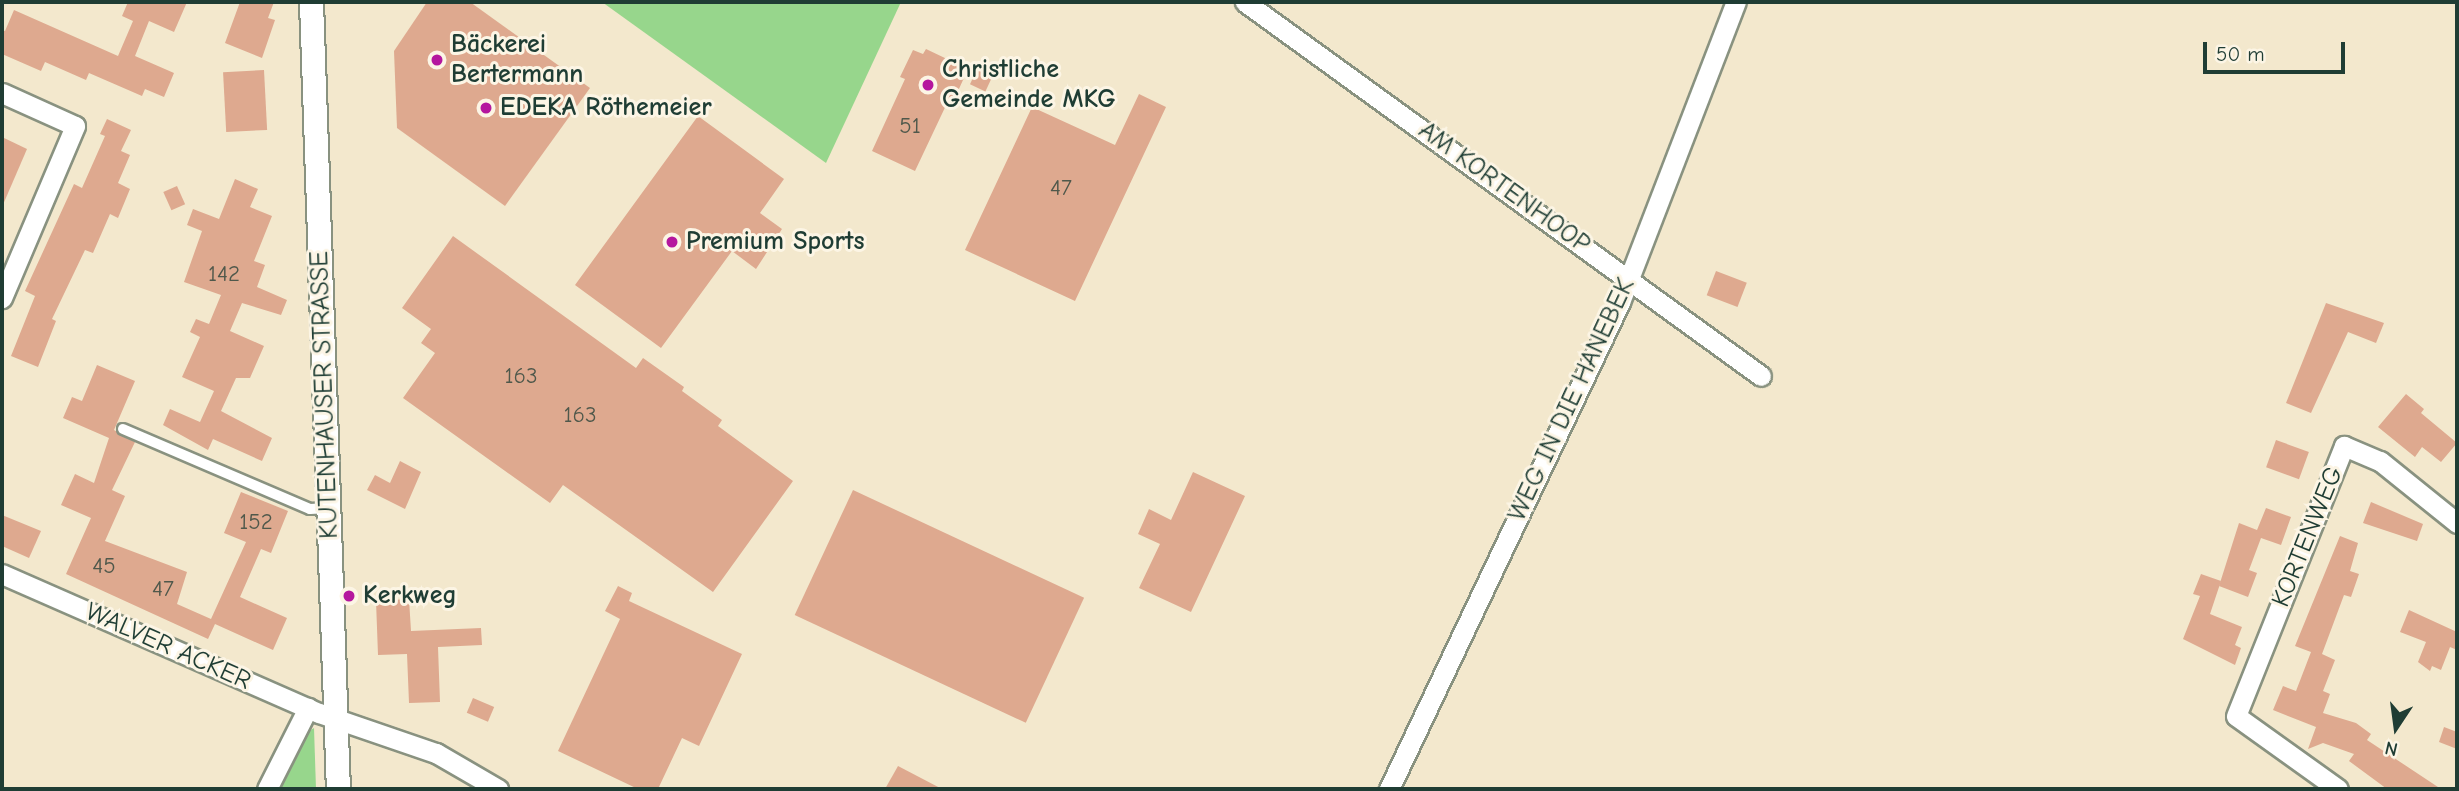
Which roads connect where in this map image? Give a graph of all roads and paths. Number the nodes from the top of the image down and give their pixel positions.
1 (311, 2) edge
2 (1245, 2) edge
3 (1737, 2) edge
4 (2, 93) edge
5 (1629, 279) junction
6 (2, 298) edge
7 (1761, 376) dead end
8 (123, 429) dead end
9 (329, 508) junction
10 (2457, 523) edge
11 (2, 574) edge
12 (308, 708) junction
13 (335, 720) junction
14 (267, 789) edge
15 (338, 789) edge
16 (498, 789) edge
17 (1389, 789) edge
18 (2337, 789) edge

1 - 9 street, KUTENHAUSER STRASSE
2 - 5 street, AM KORTENHOOP
3 - 5 street, WEG IN DIE HANEBEK
4 - 6 street
5 - 7 street, AM KORTENHOOP
5 - 17 street, WEG IN DIE HANEBEK
8 - 9 lane
9 - 13 street, KUTENHAUSER STRASSE
10 - 18 street, KORTENWEG
11 - 12 street, WALVER ACKER
12 - 13 street, WALVER ACKER
12 - 14 street
13 - 15 street, KUTENHAUSER STRASSE
13 - 16 street, WALVER ACKER

